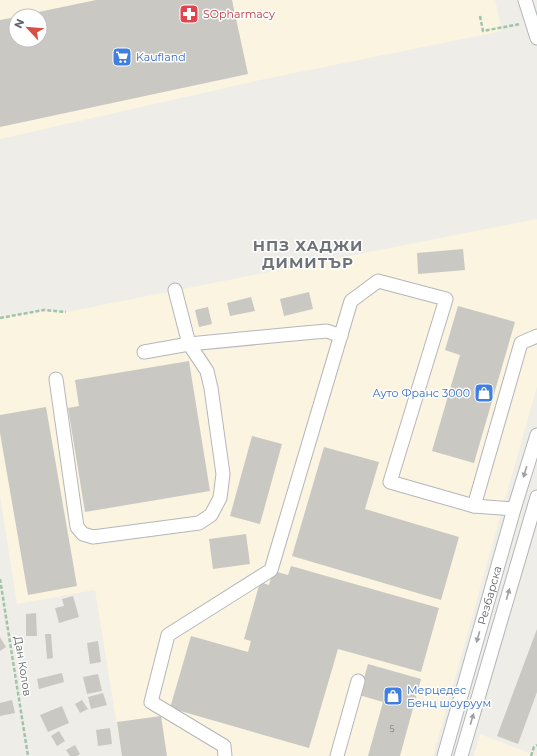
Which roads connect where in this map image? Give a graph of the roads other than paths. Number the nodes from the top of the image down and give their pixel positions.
1 (525, 0) edge
2 (537, 38) edge
3 (175, 290) dead end
4 (341, 336) junction
5 (537, 336) edge
6 (188, 344) junction
7 (144, 352) dead end
8 (56, 379) dead end
9 (537, 435) edge
10 (537, 497) edge
11 (474, 506) junction
12 (514, 509) junction
13 (358, 681) dead end
14 (225, 756) edge
15 (337, 756) edge
16 (444, 756) edge
17 (461, 756) edge

1 - 2 street
3 - 6 street
4 - 6 street
4 - 11 street
4 - 14 street
5 - 11 street
6 - 7 street
6 - 8 street
9 -> 12 street, Резбарска
17 -> 10 street, Резбарска
11 - 12 street
12 -> 16 street, Резбарска
13 - 15 street

